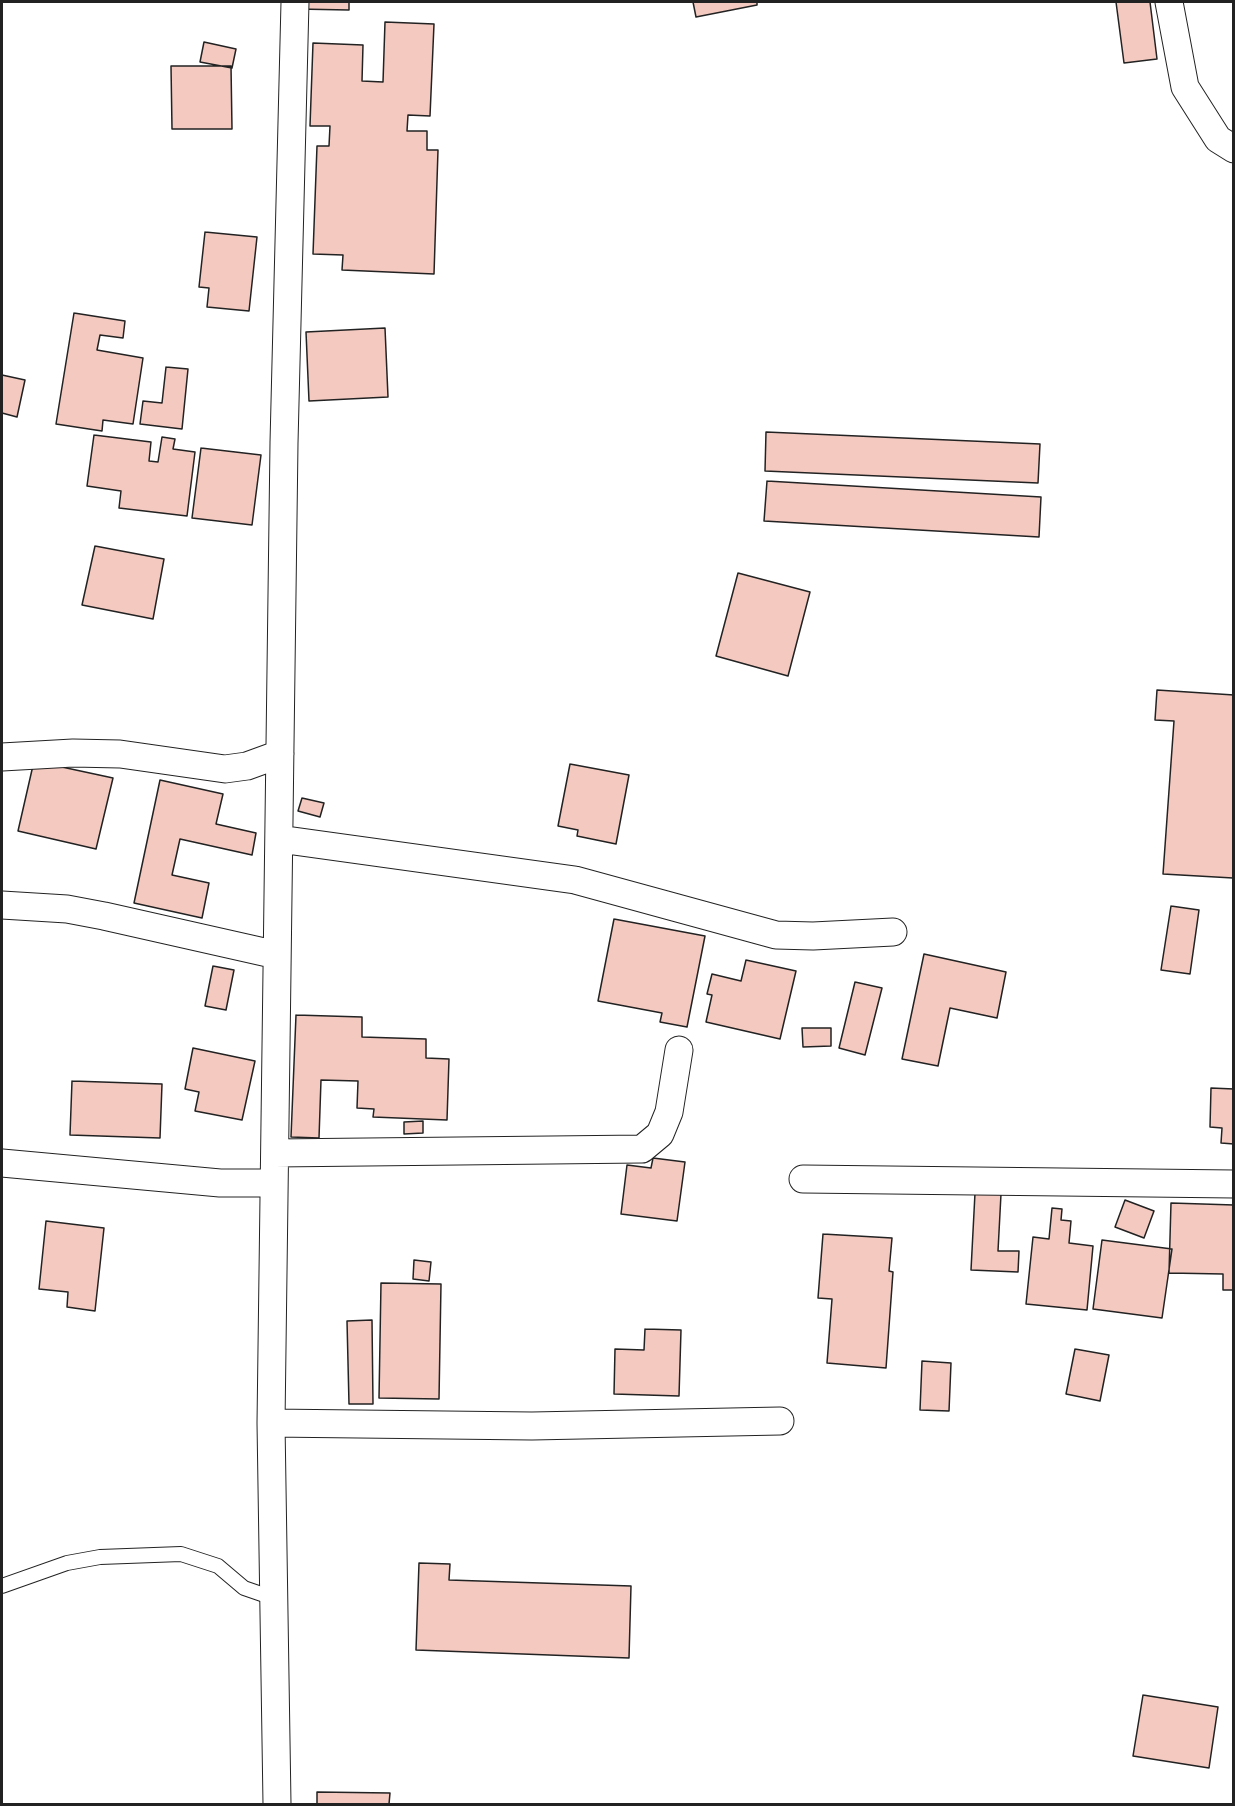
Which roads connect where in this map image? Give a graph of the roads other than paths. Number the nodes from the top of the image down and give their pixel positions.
1 (295, 2) edge
2 (1169, 2) edge
3 (1233, 149) edge
4 (280, 754) junction
5 (2, 757) edge
6 (279, 839) junction
7 (2, 905) edge
8 (893, 932) dead end
9 (278, 955) junction
10 (680, 1050) dead end
11 (275, 1153) junction
12 (2, 1163) edge
13 (803, 1179) dead end
14 (274, 1183) junction
15 (1233, 1184) edge
16 (780, 1421) dead end
17 (271, 1423) junction
18 (2, 1586) edge
19 (273, 1598) junction
20 (277, 1804) edge

1 - 4 street
2 - 3 street
4 - 5 street
4 - 6 street
6 - 8 street
6 - 9 street
7 - 9 street
9 - 11 street
10 - 11 street
11 - 14 street
12 - 14 street
13 - 15 street
14 - 17 street
16 - 17 street
17 - 19 street
18 - 19 lane
19 - 20 street

